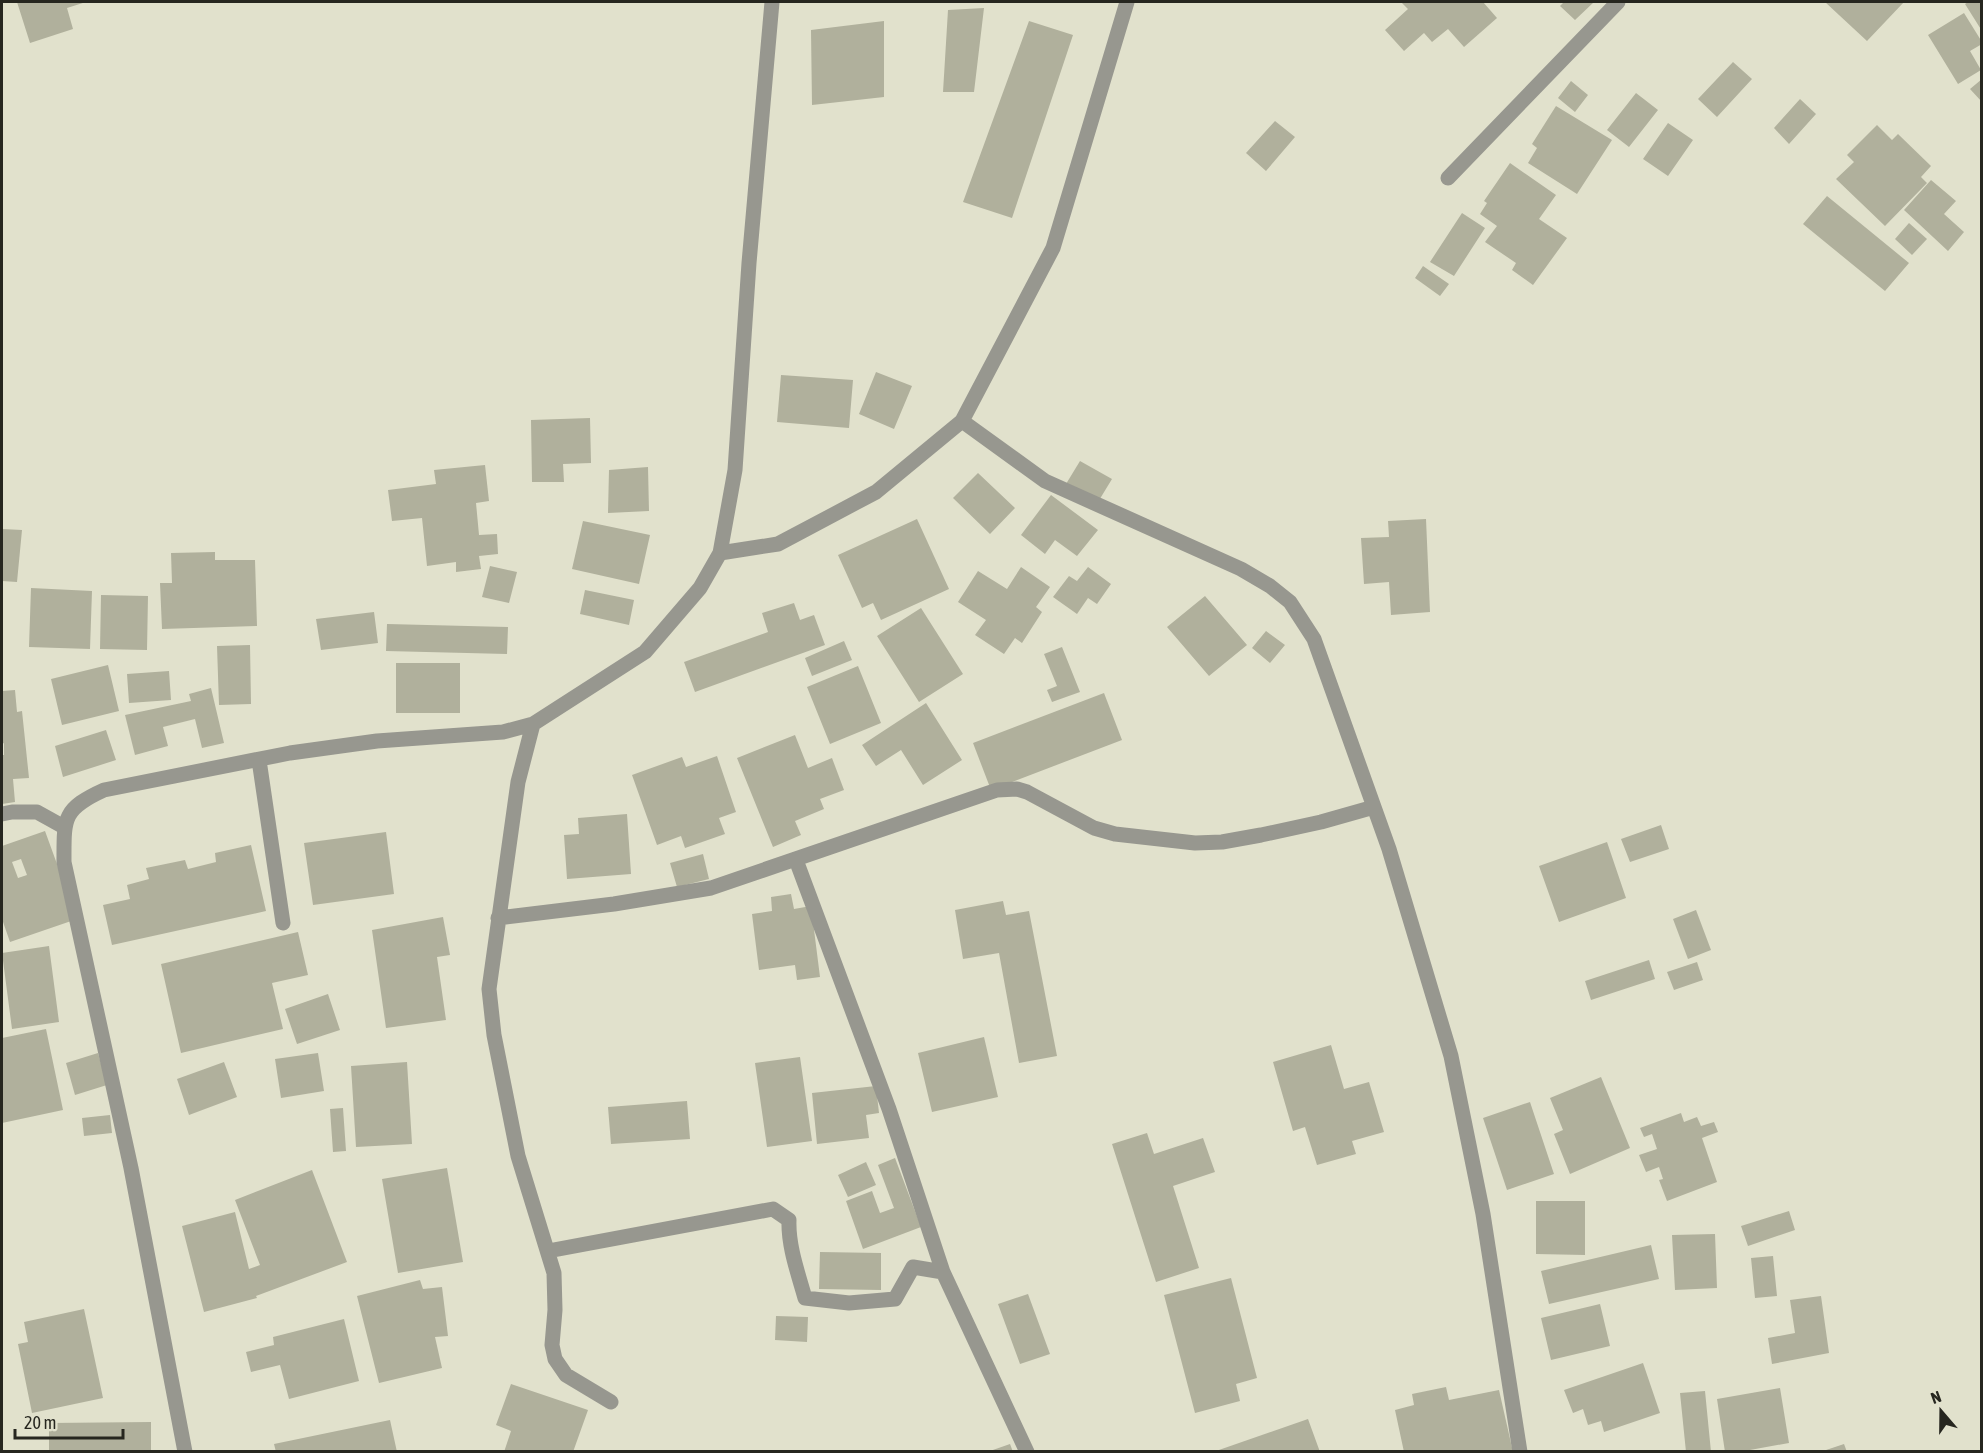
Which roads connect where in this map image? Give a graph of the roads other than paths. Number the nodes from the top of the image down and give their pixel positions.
1 (772, 2) edge
2 (1127, 2) edge
3 (1618, 2) edge
4 (1448, 178) dead end
5 (962, 422) junction
6 (720, 553) junction
7 (533, 724) junction
8 (260, 760) junction
9 (1374, 807) junction
10 (2, 814) edge
11 (64, 827) junction
12 (796, 860) junction
13 (498, 918) junction
14 (283, 923) dead end
15 (548, 1251) junction
16 (943, 1272) junction
17 (611, 1402) dead end
18 (185, 1452) edge
19 (1027, 1452) edge
20 (1521, 1452) edge

1 - 6 street
2 - 5 street
3 - 4 street
5 - 6 street
5 - 9 street
6 - 7 street
7 - 8 street
7 - 13 street
8 - 11 street
8 - 14 street
9 - 12 street
9 - 20 street
10 - 11 street
11 - 18 street
12 - 13 street
12 - 16 street
13 - 15 street
15 - 16 street
15 - 17 street
16 - 19 street

